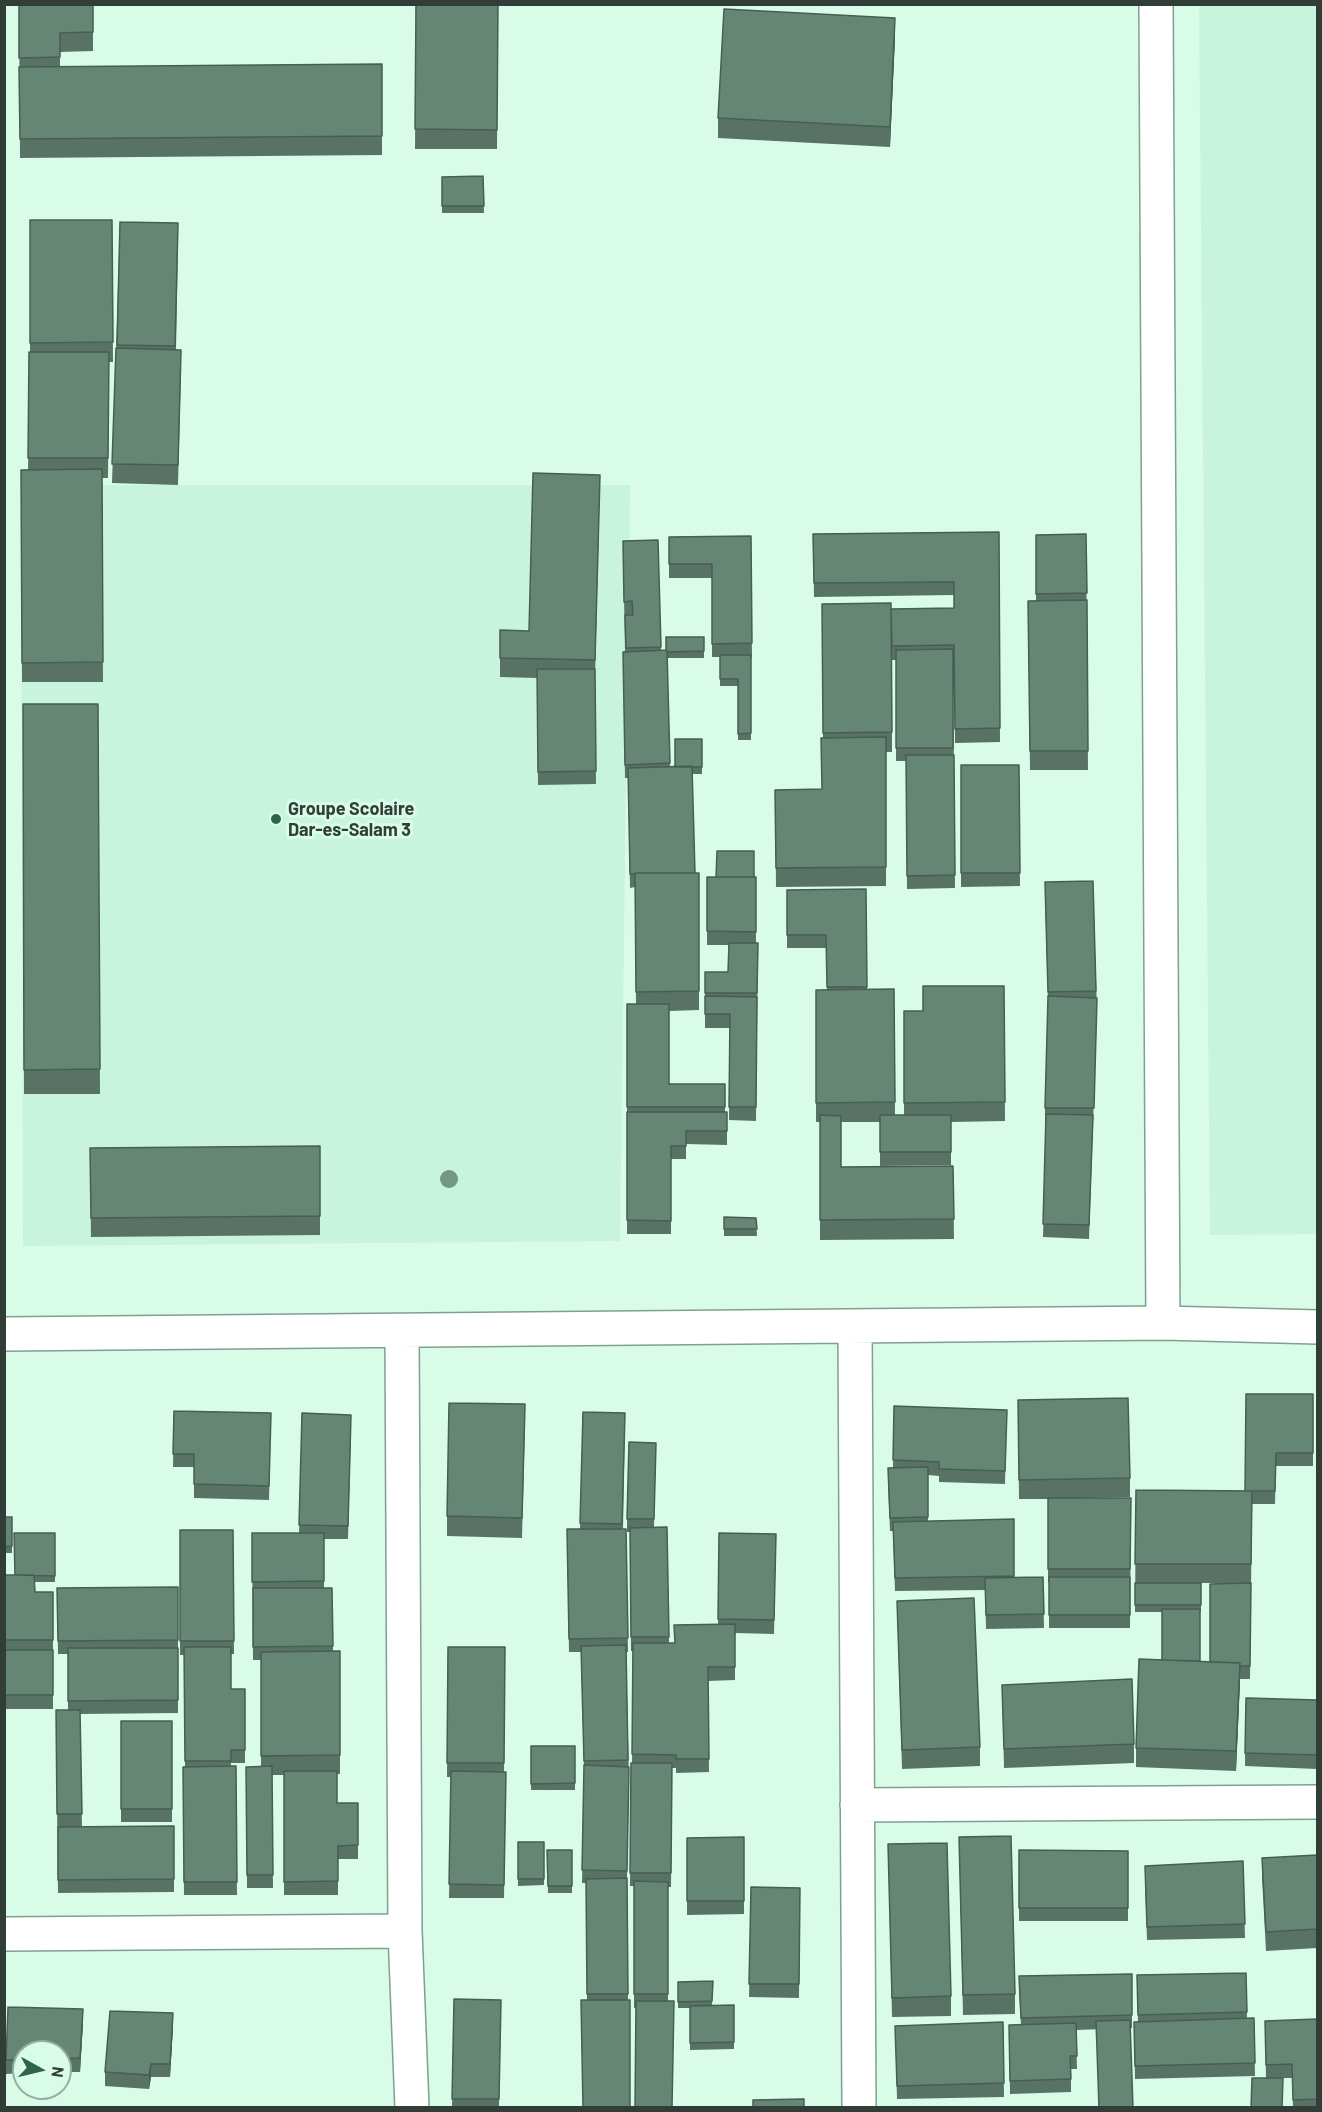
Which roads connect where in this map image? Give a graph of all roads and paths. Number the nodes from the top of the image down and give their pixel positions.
1 (1156, 4) edge
2 (1163, 1323) junction
3 (855, 1326) junction
4 (1317, 1328) edge
5 (402, 1331) junction
6 (4, 1334) edge
7 (1317, 1802) edge
8 (857, 1805) junction
9 (405, 1931) junction
10 (4, 1934) edge
11 (412, 2108) edge
12 (859, 2108) edge

1 - 2 street
2 - 3 street
2 - 4 street
3 - 5 street
3 - 8 street
5 - 6 street
5 - 9 street
7 - 8 street
8 - 12 street
9 - 10 street
9 - 11 street

